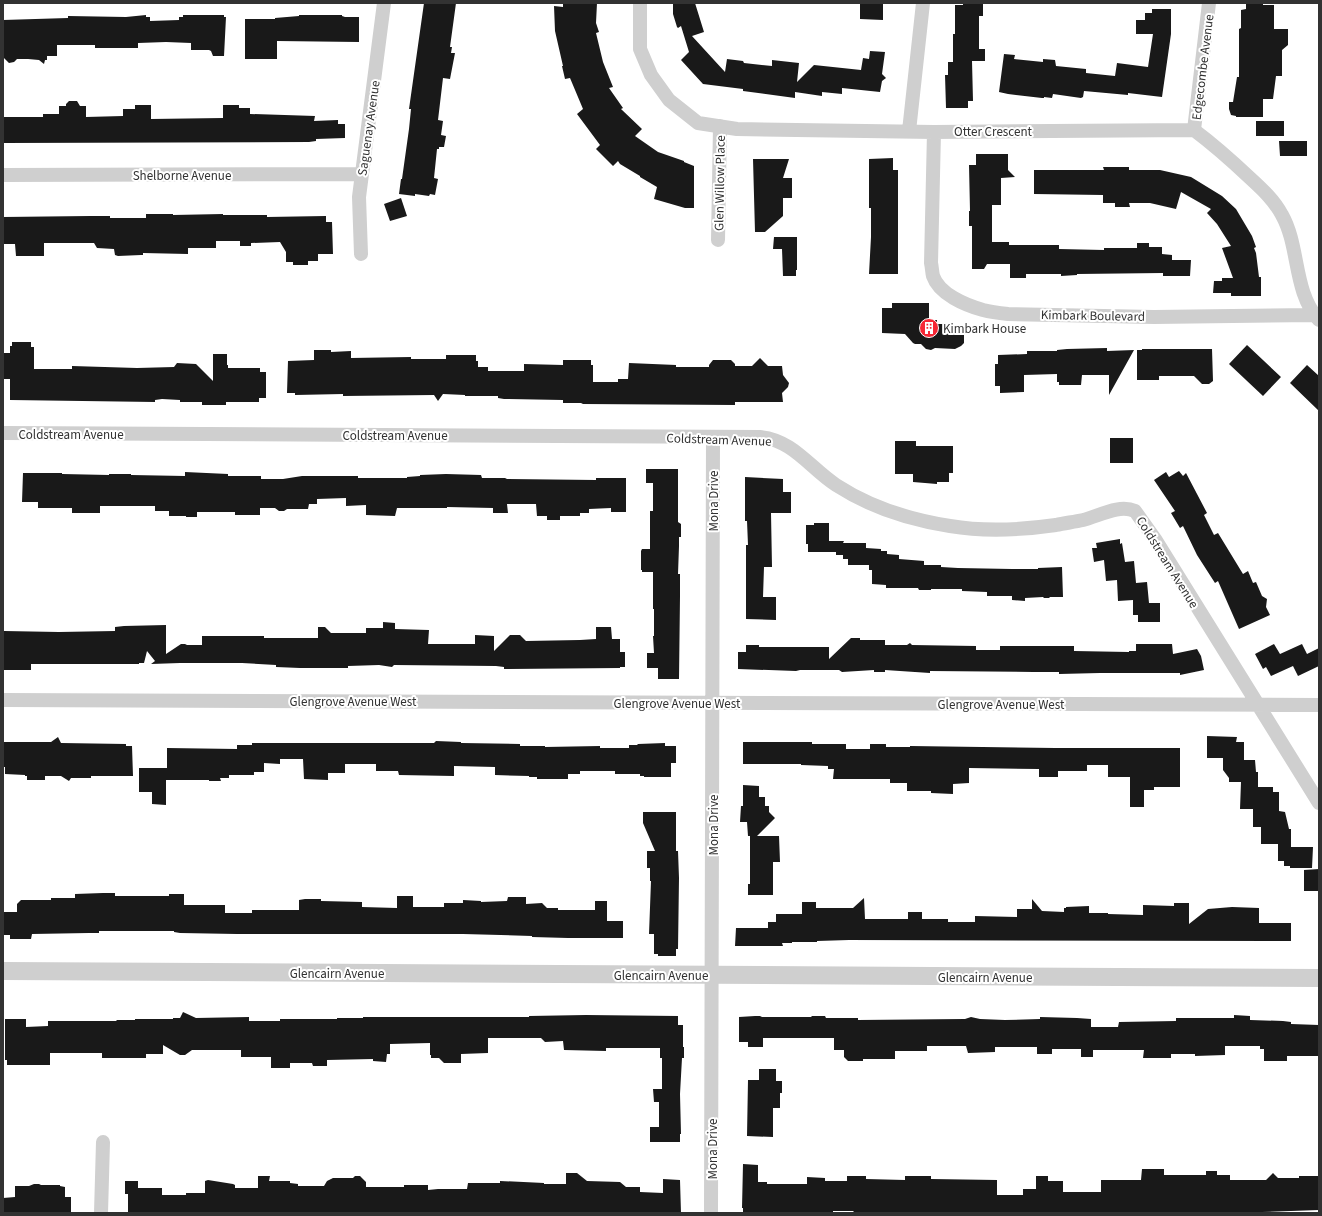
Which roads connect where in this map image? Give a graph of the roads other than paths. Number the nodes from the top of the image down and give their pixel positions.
1 (384, 3) edge
2 (640, 3) edge
3 (923, 3) edge
4 (1209, 3) edge
5 (720, 126) junction
6 (1194, 130) junction
7 (909, 131) junction
8 (934, 132) junction
9 (362, 174) junction
10 (3, 176) edge
11 (718, 240) dead end
12 (361, 254) dead end
13 (1316, 318) edge
14 (3, 433) edge
15 (713, 436) junction
16 (3, 700) edge
17 (713, 703) junction
18 (1258, 705) junction
19 (1319, 705) edge
20 (1319, 803) edge
21 (3, 971) edge
22 (713, 976) junction
23 (1319, 978) edge
24 (103, 1142) dead end
25 (101, 1213) edge
26 (711, 1213) edge

1 - 9 street, Saguenay Avenue
2 - 5 street, Otter Crescent
3 - 7 street
4 - 6 street, Edgecombe Avenue
5 - 7 street, Otter Crescent
5 - 11 street, Glen Willow Place
6 - 8 street, Otter Crescent
6 - 13 street
7 - 8 street, Otter Crescent
8 - 13 street, Kimbark Boulevard
9 - 10 street, Shelborne Avenue
9 - 12 street, Saguenay Avenue
14 - 15 street, Coldstream Avenue
15 - 17 street, Mona Drive
15 - 18 street, Coldstream Avenue
16 - 17 street, Glengrove Avenue West
17 - 18 street, Glengrove Avenue West
17 - 22 street, Mona Drive
18 - 19 street, Glengrove Avenue West
18 - 20 street, Coldstream Avenue
21 - 22 street, Glencairn Avenue
22 - 23 street, Glencairn Avenue
22 - 26 street, Mona Drive
24 - 25 street

